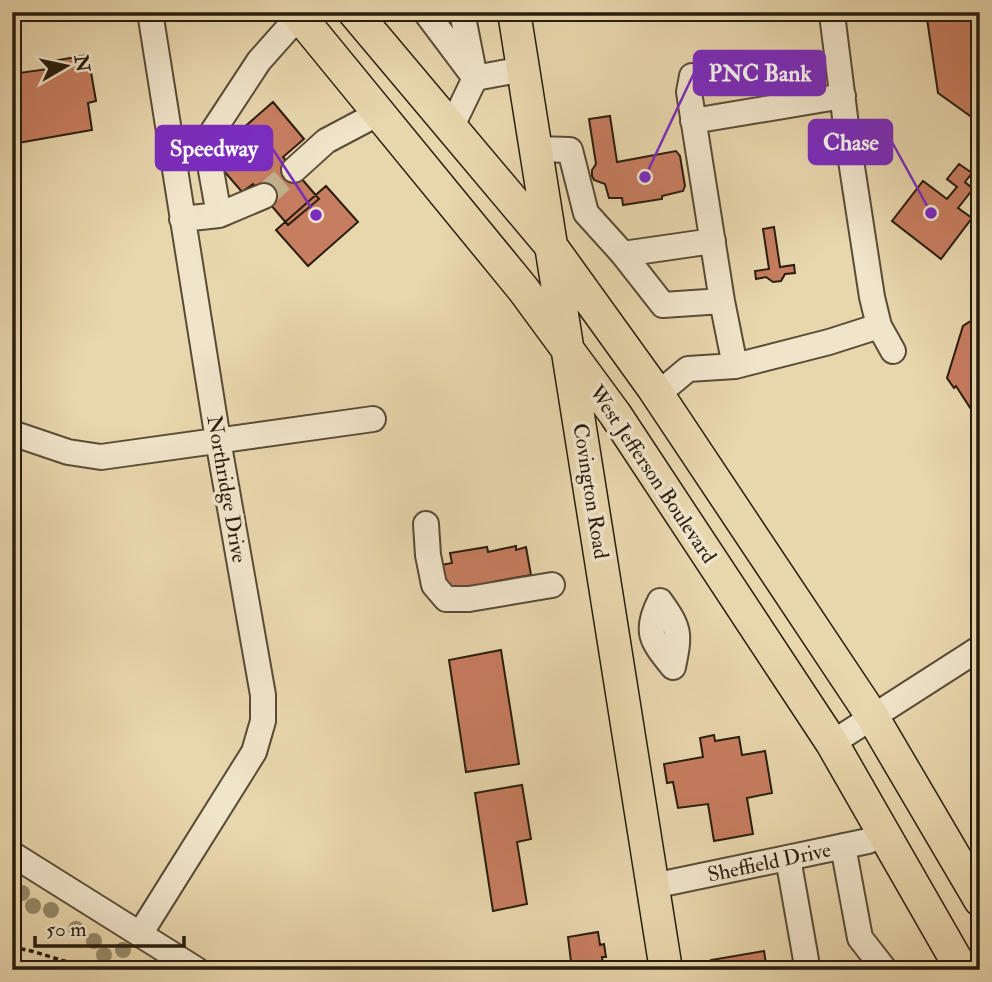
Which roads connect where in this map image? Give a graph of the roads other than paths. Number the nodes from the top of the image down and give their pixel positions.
1 (150, 12) edge
2 (354, 12) edge
3 (462, 12) edge
4 (514, 12) edge
5 (419, 13) edge
6 (297, 14) edge
7 (833, 22) dead end
8 (523, 69) junction
9 (692, 76) dead end
10 (472, 83) junction
11 (843, 96) junction
12 (379, 113) junction
13 (693, 121) junction
14 (451, 128) junction
15 (536, 149) junction
16 (293, 170) tunnel mouth
17 (264, 196) tunnel mouth
18 (219, 215) junction
19 (182, 219) junction
20 (713, 241) junction
21 (551, 246) junction
22 (623, 254) junction
23 (722, 301) junction
24 (879, 326) junction
25 (893, 351) dead end
26 (568, 352) junction
27 (735, 366) junction
28 (658, 394) junction
29 (373, 419) dead end
30 (12, 433) edge
31 (218, 440) junction
32 (426, 524) dead end
33 (552, 585) dead end
34 (980, 648) edge
35 (872, 716) junction
36 (832, 743) junction
37 (884, 833) junction
38 (843, 846) junction
39 (12, 854) edge
40 (788, 858) junction
41 (653, 886) junction
42 (980, 900) edge
43 (140, 934) junction
44 (806, 960) dead end
45 (197, 970) edge
46 (666, 970) edge
47 (885, 970) edge
48 (962, 970) edge

1 - 19 street, Northridge Drive
2 - 14 main road
3 - 10 street
4 - 8 main road, Covington Road
5 - 10 street
6 - 12 main road, West Jefferson Boulevard
6 - 18 street
7 - 11 street
8 - 10 street
8 - 15 main road, Covington Road
9 - 13 street
10 - 14 street
11 - 13 street
11 - 24 street
12 - 16 street
12 - 26 main road, West Jefferson Boulevard
13 - 20 street
14 - 21 main road
15 - 21 main road, Covington Road
15 - 22 street
17 - 18 street
18 - 19 street
19 - 31 street, Northridge Drive
20 - 22 street
20 - 23 street
21 - 26 main road, Covington Road
21 - 28 main road
22 - 23 street
23 - 27 street
24 - 25 street
24 - 27 street
26 - 36 main road, West Jefferson Boulevard
26 - 41 main road, Covington Road
27 - 28 street
28 - 35 main road
29 - 31 street
30 - 31 street
31 - 43 street, Northridge Drive
32 - 33 street
34 - 35 street
35 - 36 street
35 - 42 main road
36 - 37 main road, West Jefferson Boulevard
37 - 38 street, Sheffield Drive
37 - 48 main road, West Jefferson Boulevard
38 - 40 street, Sheffield Drive
38 - 47 street
39 - 43 street
40 - 41 street, Sheffield Drive
40 - 44 street
41 - 46 main road, Covington Road
43 - 45 street

